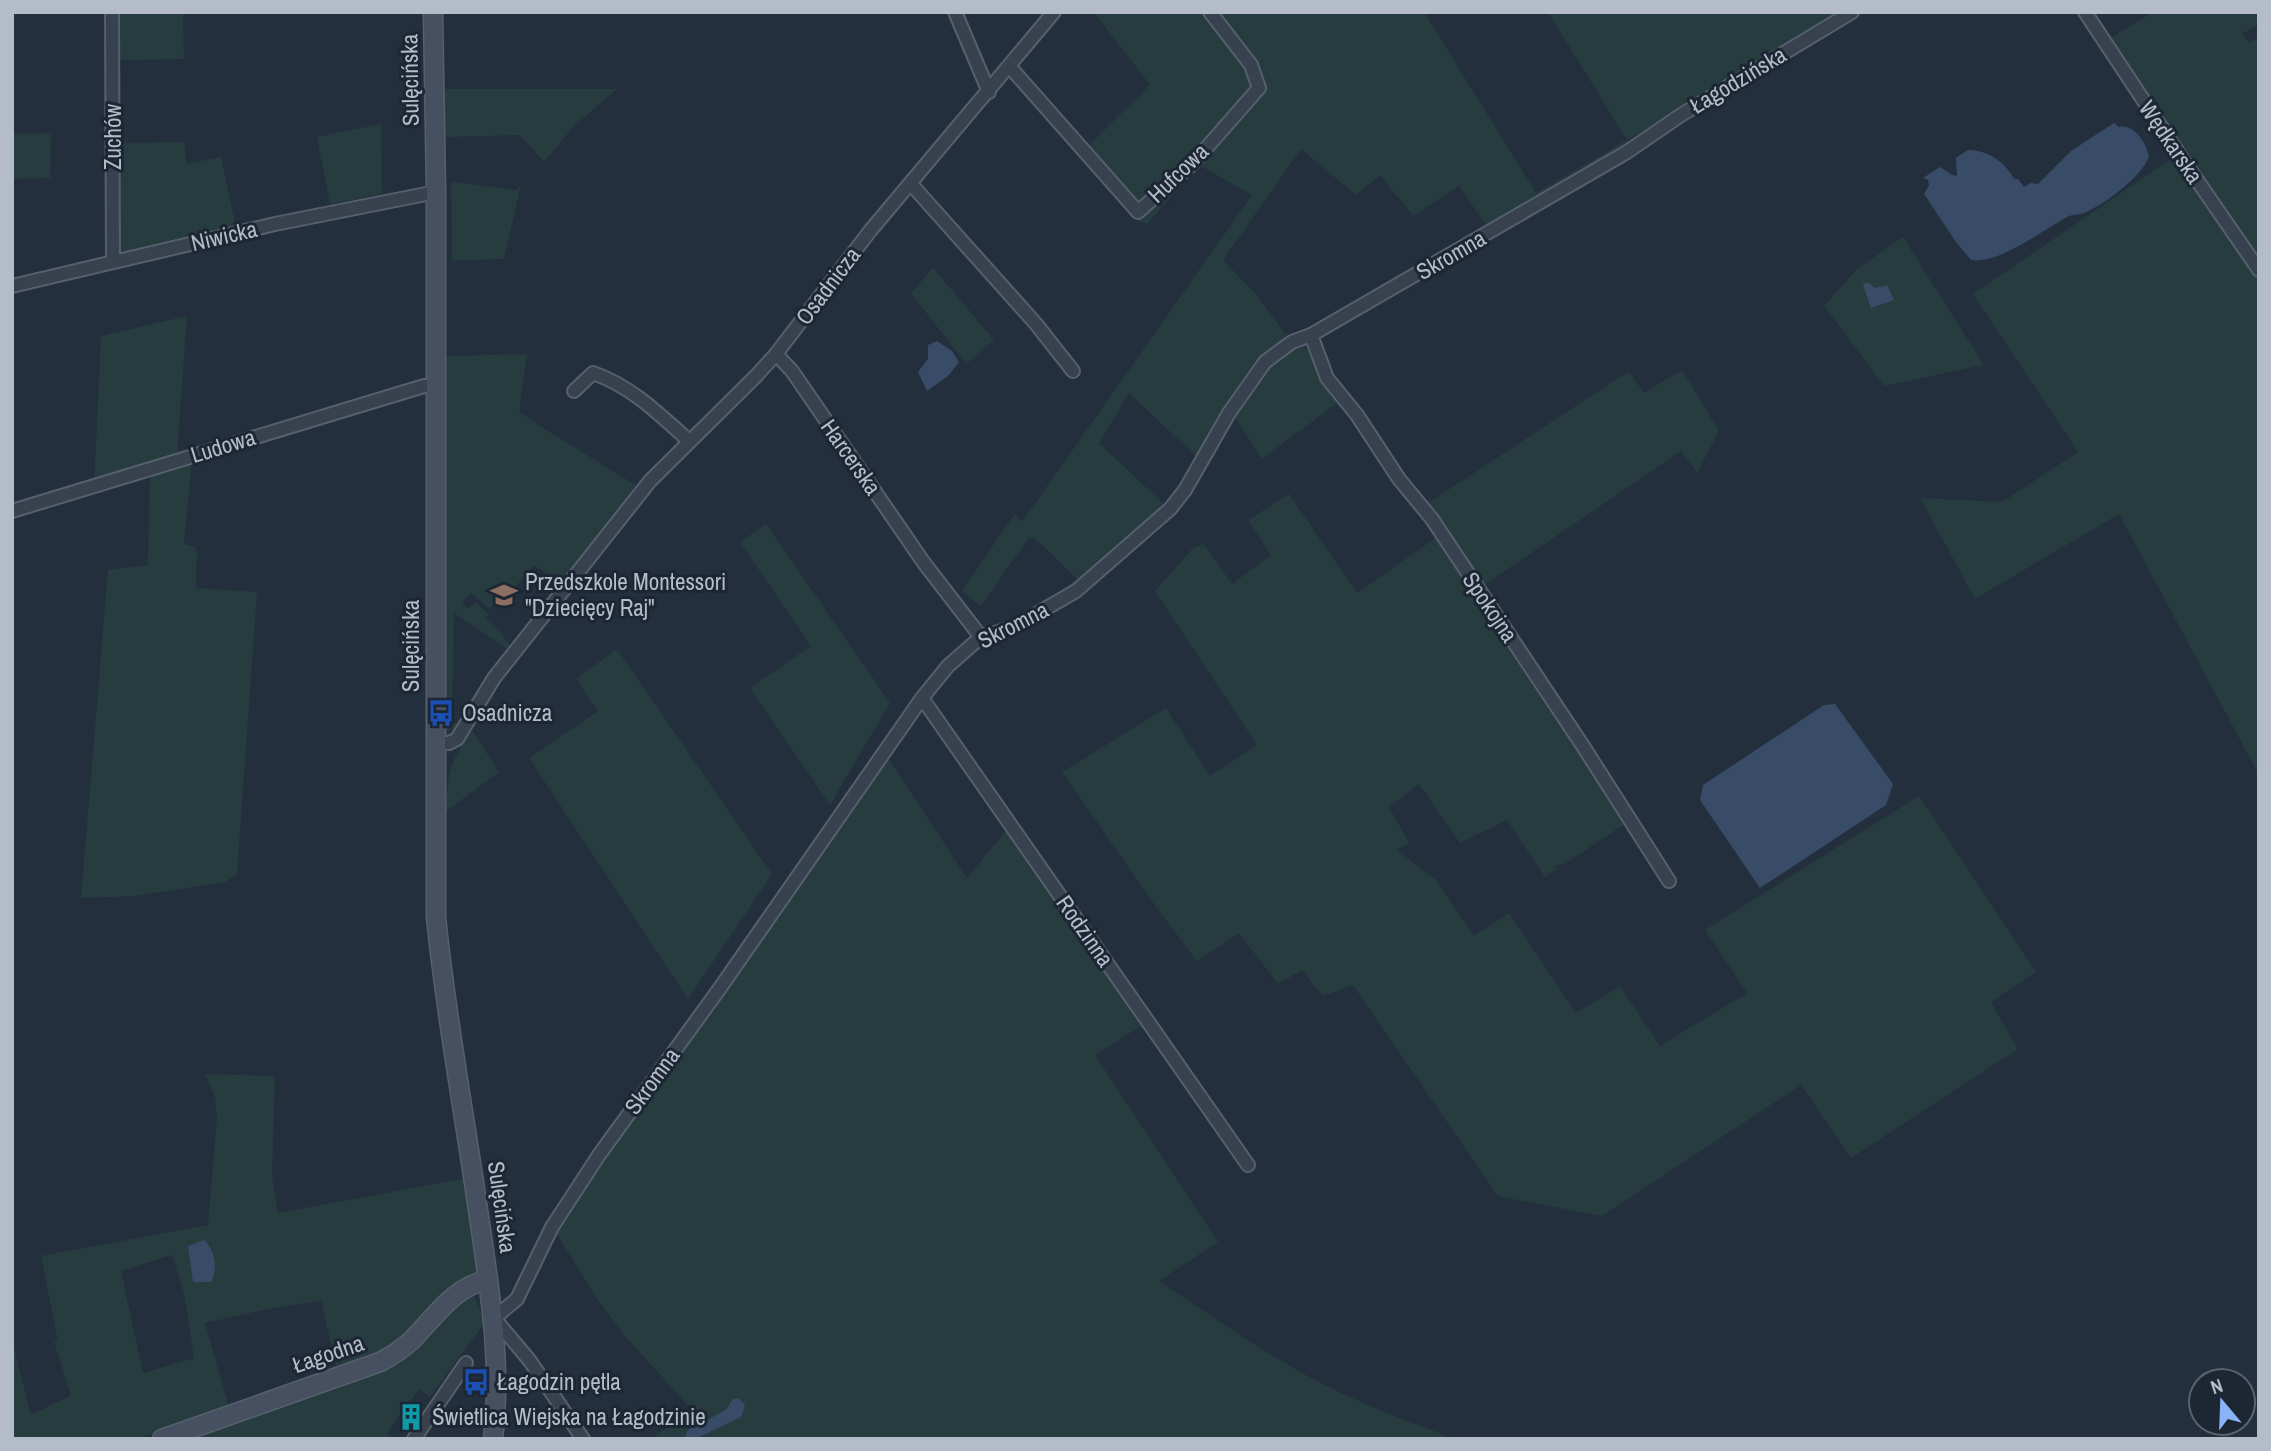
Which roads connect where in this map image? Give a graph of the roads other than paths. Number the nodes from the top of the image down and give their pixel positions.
1 (112, 12) edge
2 (433, 12) edge
3 (955, 12) edge
4 (1054, 12) edge
5 (1210, 12) edge
6 (1852, 12) edge
7 (2085, 12) edge
8 (1010, 67) junction
9 (989, 92) junction
10 (1627, 152) joint
11 (911, 184) junction
12 (436, 192) junction
13 (113, 261) junction
14 (2259, 270) edge
15 (12, 286) edge
16 (1311, 335) junction
17 (776, 354) junction
18 (1073, 371) dead end
19 (436, 386) junction
20 (574, 391) dead end
21 (689, 441) junction
22 (12, 511) edge
23 (981, 637) junction
24 (922, 698) junction
25 (437, 743) junction
26 (1669, 881) dead end
27 (1248, 1165) dead end
28 (488, 1280) junction
29 (494, 1318) junction
30 (466, 1363) dead end
31 (162, 1439) edge
32 (414, 1439) edge
33 (493, 1439) edge
34 (583, 1439) edge

1 - 13 street, Zuchów
2 - 12 street, Sulęcińska
3 - 9 street
4 - 8 street, Osadnicza
5 - 8 street, Hufcowa
6 - 10 street, Łagodzińska
7 - 14 street, Wędkarska
8 - 9 street, Osadnicza
9 - 11 street, Osadnicza
10 - 16 street, Skromna
11 - 17 street, Osadnicza
11 - 18 street
12 - 13 street, Niwicka
12 - 19 street, Sulęcińska
13 - 15 street, Niwicka
16 - 23 street, Skromna
16 - 26 street, Spokojna
17 - 21 street, Osadnicza
17 - 23 street, Harcerska
19 - 22 street, Ludowa
19 - 25 street, Sulęcińska
20 - 21 street
21 - 25 street, Osadnicza
23 - 24 street, Skromna
24 - 27 street, Rodzinna
24 - 29 street, Skromna
25 - 28 street, Sulęcińska
28 - 29 street, Sulęcińska
28 - 31 street, Łagodna
29 - 33 street, Sulęcińska
29 - 34 street
30 - 32 street

